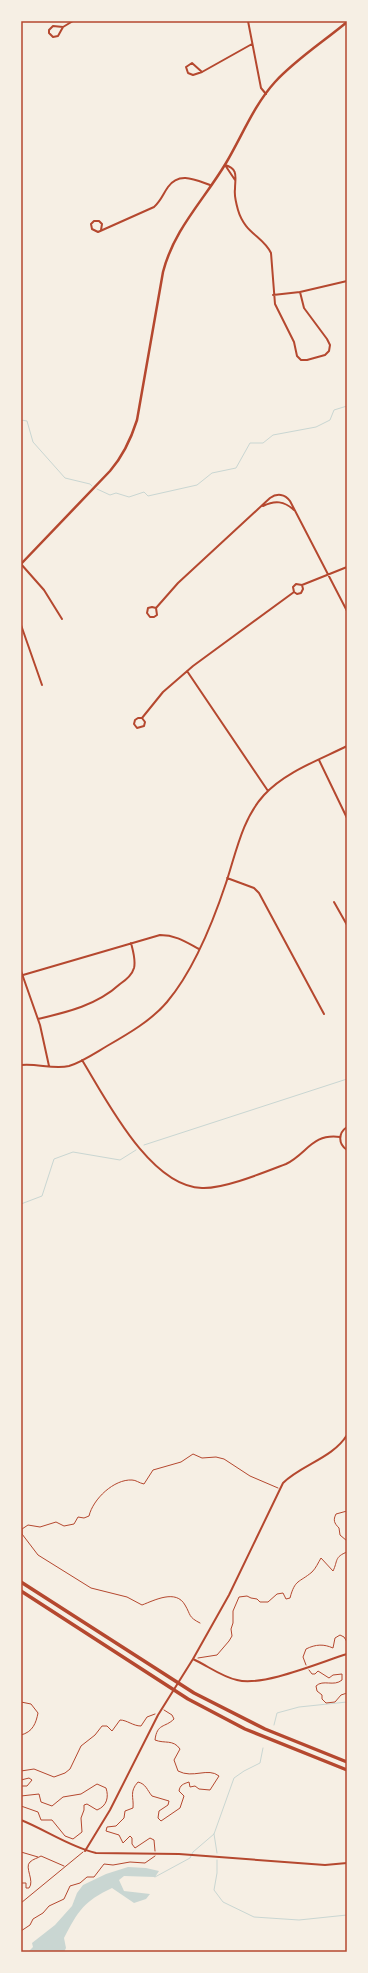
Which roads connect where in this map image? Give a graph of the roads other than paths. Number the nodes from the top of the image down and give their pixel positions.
1 (74, 21) edge
2 (248, 21) edge
3 (347, 22) edge
4 (63, 27) junction
5 (252, 44) junction
6 (202, 72) junction
7 (266, 94) junction
8 (225, 165) junction
9 (235, 180) junction
10 (210, 185) junction
11 (101, 230) junction
12 (347, 282) edge
13 (300, 292) junction
14 (273, 295) junction
15 (262, 506) junction
16 (295, 511) junction
17 (21, 564) edge
18 (347, 567) edge
19 (328, 574) junction
20 (302, 585) junction
21 (294, 592) junction
22 (156, 608) junction
23 (347, 611) edge
24 (62, 619) dead end
25 (21, 625) edge
26 (187, 671) junction
27 (42, 685) dead end
28 (142, 718) junction
29 (347, 746) edge
30 (319, 760) junction
31 (268, 791) junction
32 (347, 818) edge
33 (228, 878) junction
34 (334, 902) dead end
35 (347, 925) edge
36 (131, 943) junction
37 (199, 949) junction
38 (21, 971) edge
39 (23, 975) junction
40 (324, 1014) dead end
41 (38, 1019) junction
42 (82, 1060) junction
43 (21, 1065) edge
44 (49, 1066) junction
45 (347, 1127) edge
46 (340, 1137) junction
47 (347, 1150) edge
48 (347, 1436) edge
49 (21, 1582) edge
50 (21, 1591) edge
51 (347, 1654) edge
52 (193, 1659) junction
53 (347, 1762) edge
54 (347, 1770) edge
55 (21, 1820) edge
56 (85, 1851) junction
57 (347, 1863) edge

1 - 4 street
2 - 5 street
3 - 7 street
4 - 4 street
5 - 6 street
5 - 7 street
6 - 6 street
7 - 8 street
8 - 9 street
8 - 9 street
8 - 10 street
9 - 14 street
10 - 11 street
10 - 17 street
11 - 11 street
12 - 13 street
13 - 14 street
13 - 14 street
15 - 16 street
15 - 16 street
15 - 22 street
16 - 19 street
17 - 24 street
18 - 19 street
19 - 20 street
19 - 23 street
20 - 21 street
20 - 21 street
21 - 26 street
22 - 22 street
25 - 27 street
26 - 28 street
26 - 31 street
28 - 28 street
29 - 30 street
30 - 31 street
30 - 32 street
31 - 33 street
33 - 37 street
33 - 40 street
34 - 35 street
36 - 37 street
36 - 39 street
36 - 41 street
37 - 42 street
38 - 39 street
39 - 41 street
41 - 44 street
42 - 44 street
42 - 46 street
43 - 44 street
45 - 46 street
46 - 47 street
48 - 52 street
49 - 53 highway
50 - 54 highway
51 - 52 street
52 - 56 street
55 - 56 street
56 - 57 street

